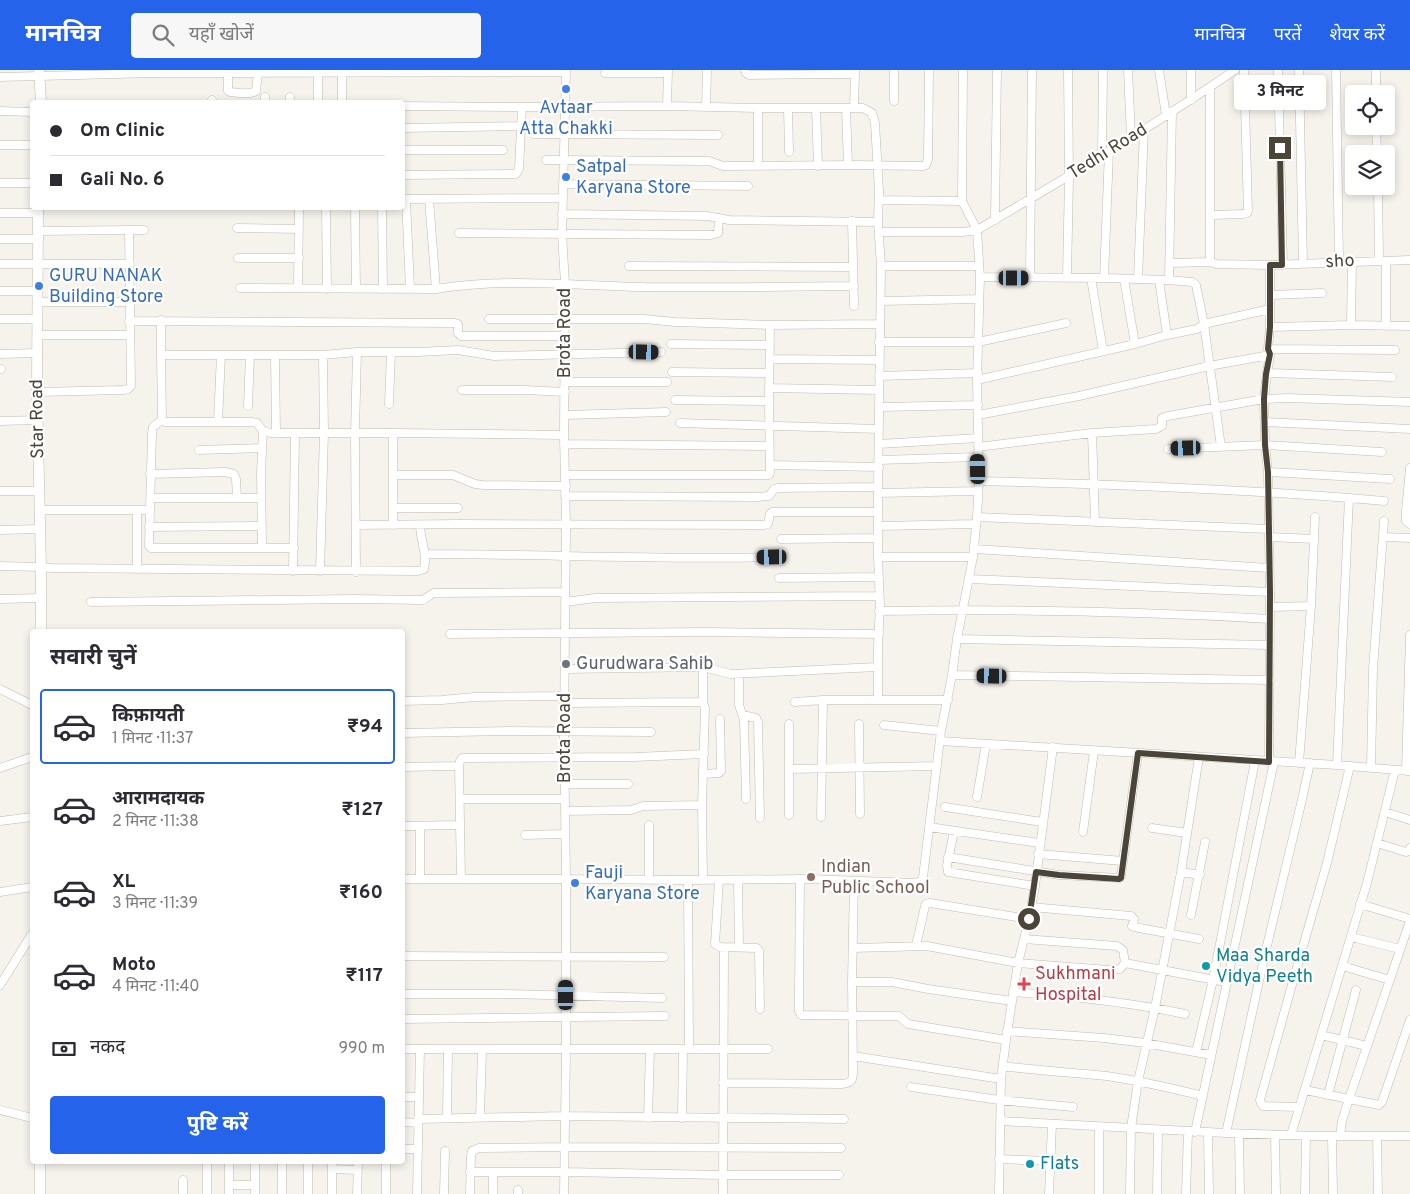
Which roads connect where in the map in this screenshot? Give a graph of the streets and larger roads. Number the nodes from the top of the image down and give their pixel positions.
1 (707, 70) edge
2 (745, 70) edge
3 (894, 70) edge
4 (929, 70) edge
5 (963, 70) edge
6 (997, 70) edge
7 (1032, 70) edge
8 (1068, 70) edge
9 (1103, 70) edge
10 (1128, 70) edge
11 (1159, 70) edge
12 (1191, 70) edge
13 (1235, 70) edge
14 (1244, 70) edge
15 (1278, 70) edge
16 (1299, 70) edge
17 (1336, 70) edge
18 (1376, 70) edge
19 (454, 71) edge
20 (566, 71) edge
21 (668, 71) edge
22 (228, 72) junction
23 (258, 72) junction
24 (318, 72) junction
25 (342, 72) junction
26 (833, 72) edge
27 (855, 72) edge
28 (39, 73) edge
29 (605, 73) dead end
30 (0, 77) edge
31 (1376, 85) edge
32 (1210, 87) junction
33 (240, 93) junction
34 (41, 100) edge
35 (240, 100) edge
36 (318, 100) edge
37 (342, 100) edge
38 (1191, 100) junction
39 (894, 101) dead end
40 (405, 106) edge
41 (564, 106) junction
42 (667, 106) junction
43 (522, 107) junction
44 (706, 107) junction
45 (758, 108) junction
46 (788, 108) junction
47 (816, 108) junction
48 (850, 108) junction
49 (0, 112) edge
50 (30, 112) edge
51 (1169, 113) junction
52 (521, 126) junction
53 (405, 128) edge
54 (1144, 129) junction
55 (564, 133) junction
56 (534, 134) dead end
57 (718, 135) dead end
58 (1131, 138) junction
59 (0, 145) edge
60 (30, 145) edge
61 (405, 150) edge
62 (503, 150) dead end
63 (789, 152) dead end
64 (1109, 152) junction
65 (1102, 156) junction
66 (546, 160) dead end
67 (563, 160) junction
68 (848, 165) junction
69 (758, 166) junction
70 (818, 166) junction
71 (878, 166) junction
72 (405, 175) edge
73 (1070, 177) junction
74 (0, 183) edge
75 (30, 183) edge
76 (563, 184) junction
77 (748, 186) dead end
78 (1378, 195) edge
79 (562, 198) junction
80 (405, 199) edge
81 (429, 199) junction
82 (1031, 199) junction
83 (879, 200) junction
84 (962, 201) junction
85 (39, 210) edge
86 (299, 210) edge
87 (326, 210) edge
88 (355, 210) edge
89 (382, 210) edge
90 (405, 210) edge
91 (0, 213) edge
92 (562, 214) junction
93 (1210, 215) junction
94 (719, 218) junction
95 (995, 220) junction
96 (852, 221) junction
97 (878, 222) junction
98 (237, 228) dead end
99 (299, 229) junction
100 (129, 230) junction
101 (144, 230) dead end
102 (978, 230) junction
103 (879, 232) junction
104 (459, 233) dead end
105 (562, 233) junction
106 (39, 235) junction
107 (0, 239) edge
108 (238, 258) dead end
109 (299, 258) junction
110 (1410, 260) edge
111 (1382, 261) junction
112 (1211, 262) junction
113 (1339, 262) junction
114 (1352, 262) junction
115 (1170, 263) junction
116 (0, 264) edge
117 (38, 264) junction
118 (130, 264) junction
119 (1303, 264) junction
120 (1270, 265) junction
121 (1282, 265) junction
122 (629, 266) dead end
123 (881, 266) junction
124 (979, 266) junction
125 (853, 267) junction
126 (980, 278) junction
127 (1030, 278) junction
128 (1067, 278) junction
129 (1091, 278) junction
130 (1104, 278) junction
131 (1124, 279) junction
132 (1138, 279) junction
133 (1159, 280) junction
134 (1168, 280) junction
135 (565, 284) junction
136 (854, 286) junction
137 (240, 288) dead end
138 (298, 288) junction
139 (327, 289) junction
140 (356, 289) junction
141 (383, 289) junction
142 (410, 289) junction
143 (436, 289) junction
144 (0, 291) edge
145 (1322, 293) dead end
146 (1270, 294) junction
147 (38, 296) junction
148 (979, 299) junction
149 (881, 301) junction
150 (129, 302) junction
151 (854, 306) dead end
152 (1270, 309) junction
153 (0, 319) edge
154 (38, 319) junction
155 (489, 319) dead end
156 (565, 319) junction
157 (161, 320) junction
158 (129, 321) junction
159 (1066, 323) dead end
160 (880, 324) junction
161 (1204, 324) junction
162 (770, 325) junction
163 (1351, 326) junction
164 (1386, 326) junction
165 (1410, 326) edge
166 (1270, 327) junction
167 (38, 335) junction
168 (130, 335) junction
169 (1167, 335) junction
170 (564, 336) junction
171 (879, 342) junction
172 (978, 342) junction
173 (671, 344) dead end
174 (1135, 344) junction
175 (769, 345) junction
176 (1395, 350) dead end
177 (357, 352) junction
178 (391, 352) junction
179 (661, 352) dead end
180 (1103, 352) junction
181 (1269, 352) junction
182 (38, 353) junction
183 (0, 354) edge
184 (250, 354) junction
185 (275, 354) junction
186 (324, 354) junction
187 (564, 354) junction
188 (161, 355) junction
189 (221, 355) junction
190 (770, 359) junction
191 (879, 360) junction
192 (1209, 366) junction
193 (672, 372) dead end
194 (769, 373) junction
195 (1266, 374) junction
196 (879, 376) junction
197 (978, 377) junction
198 (1392, 377) dead end
199 (565, 382) junction
200 (667, 382) dead end
201 (769, 388) junction
202 (462, 390) dead end
203 (879, 390) junction
204 (38, 392) junction
205 (565, 392) junction
206 (1264, 399) junction
207 (675, 400) dead end
208 (769, 401) junction
209 (1410, 402) edge
210 (389, 404) dead end
211 (978, 405) junction
212 (248, 406) dead end
213 (880, 407) junction
214 (1216, 407) junction
215 (666, 412) dead end
216 (565, 414) junction
217 (978, 415) junction
218 (38, 420) junction
219 (162, 420) junction
220 (0, 421) edge
221 (218, 422) junction
222 (1265, 422) junction
223 (680, 423) dead end
224 (769, 426) junction
225 (879, 429) junction
226 (1410, 429) edge
227 (263, 431) junction
228 (393, 432) junction
229 (276, 433) junction
230 (295, 433) junction
231 (324, 433) junction
232 (355, 433) junction
233 (1092, 433) junction
234 (564, 435) junction
235 (978, 443) junction
236 (564, 444) junction
237 (879, 444) junction
238 (1265, 445) junction
239 (769, 446) junction
240 (1221, 447) junction
241 (262, 448) junction
242 (1168, 449) dead end
243 (199, 450) dead end
244 (1382, 452) dead end
245 (978, 457) junction
246 (879, 464) junction
247 (770, 465) junction
248 (1410, 468) edge
249 (1268, 472) junction
250 (150, 474) junction
251 (393, 475) junction
252 (566, 475) junction
253 (1390, 479) dead end
254 (978, 481) junction
255 (1094, 484) junction
256 (566, 486) junction
257 (40, 490) junction
258 (878, 490) junction
259 (0, 491) edge
260 (978, 491) junction
261 (1268, 492) junction
262 (565, 496) junction
263 (151, 498) junction
264 (237, 498) junction
265 (261, 498) junction
266 (1349, 498) junction
267 (1384, 501) dead end
268 (393, 508) junction
269 (458, 508) dead end
270 (40, 510) junction
271 (137, 510) junction
272 (150, 510) junction
273 (878, 512) junction
274 (1315, 517) dead end
275 (977, 520) junction
276 (1384, 521) dead end
277 (1095, 522) junction
278 (1410, 524) edge
279 (356, 525) junction
280 (392, 525) junction
281 (420, 525) junction
282 (566, 525) junction
283 (262, 526) junction
284 (878, 526) junction
285 (149, 527) junction
286 (40, 529) junction
287 (0, 530) edge
288 (1269, 533) junction
289 (1383, 537) junction
290 (878, 538) junction
291 (1410, 538) edge
292 (781, 539) dead end
293 (1314, 539) junction
294 (262, 548) junction
295 (294, 548) junction
296 (974, 553) junction
297 (425, 554) junction
298 (566, 557) junction
299 (772, 557) dead end
300 (878, 557) junction
301 (0, 566) edge
302 (41, 567) junction
303 (1269, 568) junction
304 (137, 569) junction
305 (293, 571) junction
306 (320, 571) junction
307 (356, 572) junction
308 (878, 577) junction
309 (779, 578) dead end
310 (969, 579) junction
311 (566, 592) junction
312 (1270, 592) junction
313 (879, 596) junction
314 (41, 598) junction
315 (0, 599) edge
316 (91, 602) dead end
317 (566, 602) junction
318 (1311, 606) junction
319 (1270, 607) junction
320 (963, 610) junction
321 (879, 611) junction
322 (1270, 619) junction
323 (41, 629) edge
324 (450, 634) dead end
325 (566, 634) junction
326 (879, 634) junction
327 (1410, 635) edge
328 (957, 639) junction
329 (1270, 645) junction
330 (703, 667) junction
331 (877, 667) junction
332 (565, 670) junction
333 (739, 674) junction
334 (952, 675) junction
335 (1270, 680) junction
336 (0, 690) edge
337 (564, 700) junction
338 (823, 700) junction
339 (878, 700) junction
340 (948, 700) junction
341 (405, 701) edge
342 (702, 702) junction
343 (795, 702) dead end
344 (30, 704) edge
345 (743, 715) junction
346 (720, 719) dead end
347 (790, 724) dead end
348 (859, 724) dead end
349 (884, 725) dead end
350 (941, 731) junction
351 (564, 732) junction
352 (651, 732) dead end
353 (405, 733) edge
354 (940, 741) junction
355 (986, 744) junction
356 (1053, 748) junction
357 (1094, 750) junction
358 (1138, 753) junction
359 (704, 754) junction
360 (30, 758) edge
361 (564, 758) junction
362 (1199, 758) junction
363 (1255, 761) junction
364 (1272, 762) junction
365 (1299, 763) junction
366 (1310, 763) junction
367 (1337, 765) junction
368 (459, 766) junction
369 (937, 766) junction
370 (1350, 766) junction
371 (405, 767) edge
372 (0, 768) edge
373 (860, 768) junction
374 (1371, 768) junction
375 (790, 769) junction
376 (822, 769) junction
377 (1395, 770) junction
378 (1408, 771) edge
379 (704, 774) junction
380 (565, 784) junction
381 (628, 784) dead end
382 (977, 798) dead end
383 (460, 799) junction
384 (746, 799) dead end
385 (565, 800) junction
386 (702, 805) junction
387 (945, 807) dead end
388 (565, 811) junction
389 (1384, 812) junction
390 (860, 814) dead end
391 (789, 815) dead end
392 (30, 817) edge
393 (821, 817) dead end
394 (760, 818) dead end
395 (1410, 820) edge
396 (0, 821) edge
397 (1042, 822) junction
398 (649, 825) dead end
399 (405, 826) edge
400 (420, 826) junction
401 (460, 826) junction
402 (929, 827) junction
403 (1152, 828) dead end
404 (954, 831) junction
405 (1083, 832) dead end
406 (1186, 833) junction
407 (566, 834) junction
408 (524, 835) dead end
409 (1206, 842) dead end
410 (1039, 843) junction
411 (1377, 843) junction
412 (1410, 848) edge
413 (1038, 854) junction
414 (948, 857) junction
415 (1123, 860) junction
416 (1036, 872) junction
417 (1181, 872) junction
418 (1200, 875) junction
419 (405, 879) edge
420 (420, 879) junction
421 (461, 879) junction
422 (566, 879) junction
423 (649, 879) junction
424 (800, 879) junction
425 (688, 880) junction
426 (702, 880) junction
427 (719, 880) junction
428 (738, 880) junction
429 (854, 881) junction
430 (1034, 886) junction
431 (30, 887) edge
432 (0, 892) edge
433 (1360, 904) junction
434 (1031, 907) junction
435 (1191, 915) dead end
436 (1029, 919) junction
437 (1410, 920) edge
438 (1168, 933) junction
439 (30, 937) edge
440 (1351, 937) junction
441 (1024, 939) junction
442 (1199, 939) dead end
443 (916, 946) junction
444 (724, 948) junction
445 (739, 948) junction
446 (853, 948) junction
447 (1400, 949) junction
448 (405, 956) edge
449 (566, 957) junction
450 (664, 957) dead end
451 (1018, 963) junction
452 (1125, 963) junction
453 (1342, 966) junction
454 (1161, 970) junction
455 (1213, 980) junction
456 (1390, 980) junction
457 (852, 982) junction
458 (1226, 982) junction
459 (0, 985) edge
460 (1356, 990) dead end
461 (405, 994) edge
462 (566, 995) junction
463 (1013, 997) junction
464 (662, 998) dead end
465 (1154, 1008) junction
466 (760, 1009) dead end
467 (1186, 1014) dead end
468 (665, 1016) dead end
469 (852, 1016) junction
470 (566, 1017) junction
471 (405, 1019) edge
472 (1410, 1020) edge
473 (1007, 1031) junction
474 (1321, 1035) junction
475 (1006, 1040) junction
476 (1343, 1040) junction
477 (1146, 1044) junction
478 (1367, 1046) junction
479 (405, 1049) edge
480 (420, 1049) junction
481 (448, 1049) junction
482 (482, 1049) junction
483 (566, 1049) junction
484 (650, 1049) junction
485 (686, 1049) junction
486 (723, 1049) junction
487 (768, 1049) dead end
488 (1196, 1052) junction
489 (1211, 1055) junction
490 (853, 1056) junction
491 (1003, 1066) junction
492 (1001, 1079) junction
493 (1138, 1081) junction
494 (724, 1083) junction
495 (911, 1087) dead end
496 (1305, 1090) junction
497 (1328, 1095) junction
498 (419, 1096) junction
499 (1203, 1096) junction
500 (405, 1097) edge
501 (1349, 1099) junction
502 (999, 1100) junction
503 (1073, 1107) dead end
504 (1299, 1108) junction
505 (0, 1110) edge
506 (565, 1116) junction
507 (30, 1118) edge
508 (447, 1118) junction
509 (480, 1118) junction
510 (648, 1118) junction
511 (682, 1118) junction
512 (724, 1119) junction
513 (844, 1119) dead end
514 (418, 1121) junction
515 (1000, 1121) junction
516 (405, 1122) edge
517 (1052, 1124) junction
518 (1100, 1126) junction
519 (1131, 1128) junction
520 (1158, 1130) junction
521 (1192, 1132) junction
522 (1208, 1132) junction
523 (1226, 1133) junction
524 (1239, 1134) junction
525 (1275, 1135) junction
526 (1291, 1135) junction
527 (1306, 1136) junction
528 (1336, 1136) junction
529 (1377, 1136) junction
530 (1410, 1136) edge
531 (564, 1147) junction
532 (723, 1148) junction
533 (841, 1148) dead end
534 (405, 1149) edge
535 (418, 1149) junction
536 (446, 1151) dead end
537 (999, 1159) junction
538 (1050, 1161) junction
539 (40, 1164) edge
540 (207, 1164) edge
541 (229, 1164) edge
542 (256, 1164) edge
543 (282, 1164) edge
544 (308, 1164) edge
545 (386, 1164) edge
546 (332, 1165) edge
547 (358, 1166) edge
548 (470, 1172) junction
549 (493, 1172) junction
550 (564, 1172) junction
551 (723, 1175) junction
552 (839, 1175) dead end
553 (183, 1180) dead end
554 (229, 1185) junction
555 (255, 1185) junction
556 (40, 1194) edge
557 (183, 1194) edge
558 (207, 1194) edge
559 (229, 1194) edge
560 (255, 1194) edge
561 (282, 1194) edge
562 (308, 1194) edge
563 (332, 1194) edge
564 (357, 1194) edge
565 (386, 1194) edge
566 (417, 1194) edge
567 (444, 1194) edge
568 (470, 1194) edge
569 (493, 1194) edge
570 (564, 1194) edge
571 (723, 1194) edge
572 (999, 1194) edge
573 (1049, 1194) edge
574 (1099, 1194) edge
575 (1130, 1194) edge
576 (1157, 1194) edge
577 (1186, 1194) edge
578 (1209, 1194) edge
579 (1240, 1194) edge
580 (1276, 1194) edge
581 (1305, 1194) edge
582 (1334, 1194) edge
583 (1378, 1194) edge

1 - 44 street
2 - 26 street
3 - 39 street
4 - 71 street
5 - 84 street
6 - 95 street
7 - 82 street
8 - 73 street
9 - 65 street
10 - 58 street
11 - 51 street
12 - 38 street
13 - 32 street, Tedhi Road
14 - 93 street
15 - 121 street
16 - 119 street
17 - 113 street
18 - 31 street
19 - 20 street
19 - 25 street
20 - 41 street, Brota Road
21 - 29 street
21 - 42 street
22 - 23 street
22 - 28 street
22 - 33 street
23 - 24 street
23 - 33 street
24 - 25 street
24 - 36 street
25 - 37 street
26 - 27 street
27 - 48 street
28 - 30 street
28 - 34 street
32 - 38 street, Tedhi Road
32 - 93 street
33 - 35 street
38 - 51 street, Tedhi Road
40 - 43 street
41 - 42 street
41 - 43 street
41 - 55 street, Brota Road
42 - 44 street
43 - 52 street
44 - 45 street
45 - 46 street
45 - 69 street
46 - 47 street
46 - 63 street
47 - 48 street
47 - 70 street
48 - 68 street
48 - 71 street
49 - 50 street
51 - 54 street, Tedhi Road
51 - 115 street
52 - 53 street
52 - 72 street
54 - 58 street, Tedhi Road
54 - 132 street
55 - 56 street
55 - 57 street
55 - 67 street, Brota Road
58 - 64 street, Tedhi Road
59 - 60 street
61 - 62 street
64 - 65 street, Tedhi Road
64 - 130 street
65 - 73 street, Tedhi Road
66 - 67 street
67 - 69 street
67 - 76 street, Brota Road
68 - 70 street
68 - 71 street
69 - 70 street
71 - 83 street
73 - 82 street, Tedhi Road
73 - 128 street
74 - 75 street
76 - 77 street
76 - 79 street, Brota Road
78 - 111 street
79 - 81 street
79 - 92 street, Brota Road
80 - 81 street
81 - 143 street
82 - 95 street, Tedhi Road
82 - 127 street
83 - 84 street
83 - 97 street
84 - 102 street
85 - 91 street
85 - 106 street, Star Road
86 - 99 street
87 - 139 street
88 - 140 street
89 - 141 street
90 - 142 street
92 - 94 street
92 - 105 street, Brota Road
93 - 112 street
94 - 96 street
94 - 105 street
95 - 102 street, Tedhi Road
96 - 97 street
96 - 125 street
97 - 103 street
98 - 99 street
99 - 109 street
100 - 101 street
100 - 106 street
100 - 118 street
102 - 103 street
102 - 124 street
103 - 123 street
104 - 105 street
105 - 135 street, Brota Road
106 - 107 street
106 - 117 street, Star Road
108 - 109 street
109 - 138 street
110 - 111 street, sho
111 - 114 street, sho
111 - 164 street
112 - 115 street, sho
112 - 120 street, sho
113 - 114 street, sho
113 - 119 street, sho
114 - 163 street
115 - 134 street
116 - 117 street
117 - 118 street
117 - 147 street, Star Road
118 - 150 street
119 - 121 street, sho
120 - 121 street, sho
120 - 146 street
122 - 125 street
123 - 124 street
123 - 149 street
124 - 126 street
125 - 136 street
126 - 127 street
126 - 148 street
127 - 128 street
128 - 129 street
129 - 130 street
129 - 180 street
130 - 131 street
131 - 132 street
131 - 174 street
132 - 133 street
133 - 134 street
133 - 169 street
134 - 161 street
135 - 136 street
135 - 143 street
135 - 156 street, Brota Road
136 - 151 street
137 - 138 street
138 - 139 street
139 - 140 street
140 - 141 street
141 - 142 street
142 - 143 street
144 - 147 street
145 - 146 street
146 - 152 street
147 - 150 street
147 - 154 street, Star Road
148 - 149 street
148 - 172 street
149 - 160 street
150 - 158 street
152 - 161 street
152 - 166 street
153 - 154 street
154 - 167 street, Star Road
155 - 156 street
156 - 162 street
156 - 170 street, Brota Road
157 - 158 street
157 - 170 street
157 - 188 street
158 - 168 street
159 - 172 street
160 - 162 street
160 - 171 street
161 - 169 street
161 - 192 street
162 - 175 street
163 - 164 street
163 - 166 street
164 - 165 street
166 - 181 street
167 - 168 street
167 - 182 street, Star Road
168 - 204 street
169 - 174 street
170 - 187 street, Brota Road
171 - 172 street
171 - 191 street
172 - 197 street
173 - 175 street
174 - 180 street
175 - 190 street
176 - 181 street
177 - 178 street
177 - 186 street
177 - 232 street
178 - 187 street
178 - 210 street
179 - 187 street
180 - 197 street
181 - 192 street
181 - 195 street
182 - 183 street
182 - 204 street, Star Road
184 - 185 street
184 - 189 street
184 - 212 street
185 - 186 street
185 - 229 street
186 - 231 street
187 - 199 street, Brota Road
188 - 189 street
188 - 219 street
189 - 221 street
190 - 191 street
190 - 194 street
191 - 196 street
192 - 214 street
192 - 217 street
193 - 194 street
194 - 201 street
195 - 198 street
195 - 206 street
196 - 197 street
196 - 203 street
197 - 211 street
199 - 200 street
199 - 205 street, Brota Road
201 - 203 street
201 - 208 street
202 - 205 street
203 - 213 street
204 - 218 street, Star Road
205 - 216 street, Brota Road
206 - 209 street
206 - 214 street
206 - 222 street
207 - 208 street
208 - 224 street
211 - 213 street
211 - 217 street
213 - 225 street
214 - 233 street
214 - 240 street
215 - 216 street
216 - 234 street, Brota Road
217 - 235 street
218 - 220 street
218 - 257 street, Star Road
219 - 221 street
219 - 250 street
221 - 227 street
222 - 226 street
222 - 238 street
223 - 224 street
224 - 225 street
224 - 239 street
225 - 237 street
227 - 229 street
227 - 241 street
228 - 232 street
228 - 234 street
228 - 251 street
229 - 230 street
230 - 231 street
230 - 295 street
231 - 232 street
231 - 306 street
232 - 279 street
233 - 235 street
233 - 255 street
234 - 236 street, Brota Road
235 - 237 street
235 - 245 street
236 - 239 street
236 - 252 street, Brota Road
237 - 246 street
238 - 240 street
238 - 244 street
238 - 249 street
239 - 247 street
240 - 242 street
241 - 243 street
241 - 265 street
245 - 246 street
245 - 254 street
246 - 247 street
246 - 258 street
247 - 252 street
248 - 278 street
249 - 253 street
249 - 261 street
250 - 263 street
250 - 264 street
251 - 256 street
251 - 268 street
252 - 256 street, Brota Road
254 - 255 street
254 - 260 street
255 - 261 street
255 - 277 street
256 - 262 street, Brota Road
257 - 259 street
257 - 270 street, Star Road
258 - 260 street
258 - 262 street
258 - 273 street
260 - 275 street
261 - 266 street
261 - 288 street
262 - 282 street, Brota Road
263 - 264 street
263 - 272 street
264 - 265 street
265 - 283 street
266 - 267 street
266 - 367 street
268 - 269 street
268 - 280 street
270 - 271 street
270 - 286 street, Star Road
271 - 272 street
271 - 304 street
272 - 285 street
273 - 282 street
273 - 284 street
274 - 293 street
275 - 277 street
275 - 284 street
275 - 296 street
276 - 289 street
277 - 288 street
279 - 280 street
279 - 307 street
280 - 281 street
281 - 282 street
281 - 297 street
282 - 298 street, Brota Road
283 - 285 street
283 - 294 street
284 - 290 street
285 - 294 street
286 - 287 street
286 - 302 street, Star Road
288 - 293 street
288 - 303 street
289 - 291 street
289 - 374 street
290 - 292 street
290 - 300 street
293 - 318 street
294 - 295 street
295 - 305 street
296 - 300 street
296 - 303 street
296 - 310 street
297 - 298 street
297 - 307 street
298 - 299 street
298 - 311 street, Brota Road
300 - 308 street
301 - 302 street
302 - 304 street
302 - 314 street, Star Road
303 - 312 street
304 - 305 street
305 - 306 street
306 - 307 street
308 - 309 street
308 - 313 street
310 - 312 street
310 - 320 street
311 - 316 street
311 - 317 street, Brota Road
312 - 319 street
313 - 317 street
313 - 321 street
314 - 315 street
314 - 323 street, Star Road
317 - 325 street, Brota Road
318 - 319 street
318 - 365 street
319 - 322 street
320 - 321 street
320 - 322 street
320 - 328 street
321 - 326 street
322 - 329 street
324 - 325 street
325 - 326 street
325 - 332 street, Brota Road
326 - 331 street
327 - 378 street
328 - 329 street
328 - 334 street
329 - 335 street
330 - 332 street
330 - 333 street
330 - 342 street
331 - 333 street
331 - 339 street
332 - 337 street, Brota Road
333 - 345 street
334 - 335 street
334 - 340 street
335 - 364 street
336 - 344 street
337 - 341 street
337 - 342 street
337 - 351 street, Brota Road
338 - 339 street
338 - 343 street
338 - 376 street
339 - 340 street
340 - 350 street
342 - 359 street
345 - 384 street
345 - 394 street
346 - 379 street
347 - 375 street
348 - 373 street
349 - 350 street
350 - 354 street
351 - 352 street
351 - 353 street
351 - 361 street, Brota Road
354 - 355 street
354 - 369 street
355 - 356 street
355 - 382 street
356 - 357 street
356 - 397 street
357 - 358 street
357 - 405 street
358 - 362 street
358 - 415 street
359 - 361 street
359 - 379 street
360 - 372 street
361 - 368 street
361 - 380 street, Brota Road
362 - 363 street
362 - 406 street
363 - 364 street
363 - 455 street
364 - 365 street
364 - 458 street
365 - 366 street
366 - 367 street
366 - 523 street
367 - 370 street
368 - 371 street
368 - 383 street
369 - 373 street
369 - 402 street
370 - 374 street
370 - 504 street
373 - 376 street
373 - 390 street
374 - 377 street
375 - 376 street
375 - 391 street
376 - 393 street
377 - 378 street
377 - 389 street
379 - 386 street
380 - 381 street
380 - 385 street, Brota Road
383 - 385 street
383 - 401 street
385 - 388 street, Brota Road
386 - 388 street
386 - 426 street
387 - 397 street
388 - 407 street, Brota Road
389 - 395 street
389 - 411 street
392 - 396 street
397 - 410 street
398 - 423 street
399 - 400 street
400 - 401 street
400 - 420 street
401 - 421 street
402 - 404 street
402 - 429 street
403 - 406 street
404 - 410 street
404 - 414 street
406 - 417 street
407 - 408 street
407 - 422 street, Brota Road
409 - 418 street
410 - 413 street
411 - 412 street
411 - 433 street
413 - 415 street
413 - 416 street
414 - 416 street
414 - 430 street
415 - 416 street
416 - 430 street
417 - 418 street
417 - 438 street
418 - 435 street
419 - 420 street
420 - 421 street
421 - 422 street
422 - 423 street
422 - 449 street, Brota Road
423 - 425 street
424 - 428 street
424 - 429 street
424 - 469 street
425 - 426 street
425 - 485 street
426 - 427 street
427 - 428 street
427 - 444 street
428 - 445 street
429 - 446 street
430 - 434 street
431 - 432 street
433 - 437 street
433 - 440 street
434 - 436 street
434 - 438 street
436 - 441 street
436 - 443 street
437 - 447 street
438 - 442 street
438 - 454 street
439 - 459 street
440 - 447 street
440 - 453 street
441 - 451 street
441 - 452 street
443 - 446 street
443 - 451 street
444 - 445 street
444 - 486 street
445 - 466 street
446 - 457 street
447 - 456 street
448 - 449 street
449 - 450 street
449 - 462 street, Brota Road
451 - 452 street
451 - 463 street
452 - 454 street
453 - 456 street
453 - 474 street
454 - 455 street
454 - 465 street
455 - 458 street
455 - 488 street
456 - 478 street
457 - 463 street
457 - 469 street
458 - 489 street
460 - 476 street
461 - 462 street
462 - 464 street
462 - 470 street, Brota Road
463 - 465 street
463 - 473 street
465 - 467 street
465 - 477 street
468 - 470 street
469 - 475 street
469 - 490 street
470 - 471 street
470 - 483 street, Brota Road
472 - 501 street
473 - 475 street
473 - 477 street
474 - 476 street
474 - 496 street
475 - 491 street
476 - 478 street
476 - 497 street
477 - 488 street
477 - 493 street
478 - 501 street
479 - 480 street
480 - 481 street
480 - 498 street
481 - 482 street
481 - 508 street
482 - 483 street
482 - 509 street
483 - 484 street
483 - 506 street, Brota Road
484 - 485 street
484 - 510 street
485 - 486 street
485 - 511 street
486 - 487 street
486 - 494 street
488 - 489 street
489 - 499 street
490 - 492 street
490 - 494 street
491 - 492 street
491 - 493 street
492 - 502 street
493 - 499 street
493 - 519 street
494 - 512 street
495 - 502 street
496 - 497 street
496 - 504 street
497 - 501 street
498 - 500 street
498 - 514 street
499 - 521 street
501 - 528 street
502 - 503 street
502 - 515 street
504 - 526 street
505 - 507 street
506 - 509 street
506 - 510 street
506 - 531 street, Brota Road
508 - 509 street
508 - 514 street
510 - 511 street
511 - 512 street
512 - 513 street
512 - 532 street
514 - 516 street
514 - 535 street
515 - 517 street
515 - 537 street
517 - 518 street
517 - 538 street
518 - 519 street
518 - 574 street
519 - 520 street
519 - 575 street
520 - 521 street
520 - 576 street
521 - 522 street
521 - 577 street
522 - 523 street
522 - 578 street
523 - 524 street
524 - 525 street
524 - 579 street
525 - 526 street
525 - 580 street
526 - 527 street
527 - 528 street
527 - 581 street
528 - 529 street
528 - 582 street
529 - 530 street
529 - 583 street
531 - 532 street
531 - 548 street
531 - 550 street, Brota Road
532 - 533 street
532 - 551 street
534 - 535 street
535 - 566 street
536 - 567 street
537 - 538 street
537 - 572 street
538 - 573 street
539 - 556 street
540 - 558 street
541 - 554 street
542 - 555 street
543 - 561 street
544 - 562 street
545 - 565 street
546 - 547 street
546 - 563 street
547 - 564 street
548 - 549 street
548 - 568 street
549 - 550 street
549 - 569 street
550 - 551 street
550 - 570 street, Brota Road
551 - 552 street
551 - 571 street
553 - 557 street
554 - 555 street
554 - 559 street
555 - 560 street

